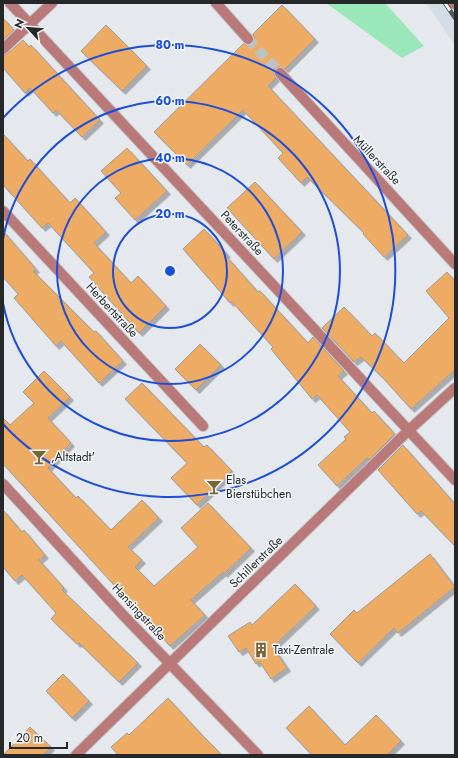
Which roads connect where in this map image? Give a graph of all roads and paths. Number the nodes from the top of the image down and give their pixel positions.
1 (10, 3) edge
2 (52, 3) edge
3 (216, 3) edge
4 (452, 3) edge
5 (455, 4) edge
6 (29, 24) junction
7 (248, 39) tunnel mouth
8 (3, 49) edge
9 (280, 74) tunnel mouth
10 (3, 211) edge
11 (455, 264) edge
12 (455, 388) edge
13 (203, 426) dead end
14 (409, 430) junction
15 (455, 480) edge
16 (3, 484) edge
17 (170, 665) junction
18 (76, 755) edge
19 (258, 755) edge

1 - 6 street, Peterstraße
2 - 6 street
3 - 7 street
4 - 5 street
6 - 8 street
6 - 14 street, Peterstraße
9 - 11 street, Müllerstraße
10 - 13 street, Herbertstraße
12 - 14 street, Schillerstraße
14 - 15 street, Peterstraße
14 - 17 street, Schillerstraße
16 - 17 street, Hansingstraße
17 - 18 street, Schillerstraße
17 - 19 street, Hansingstraße

